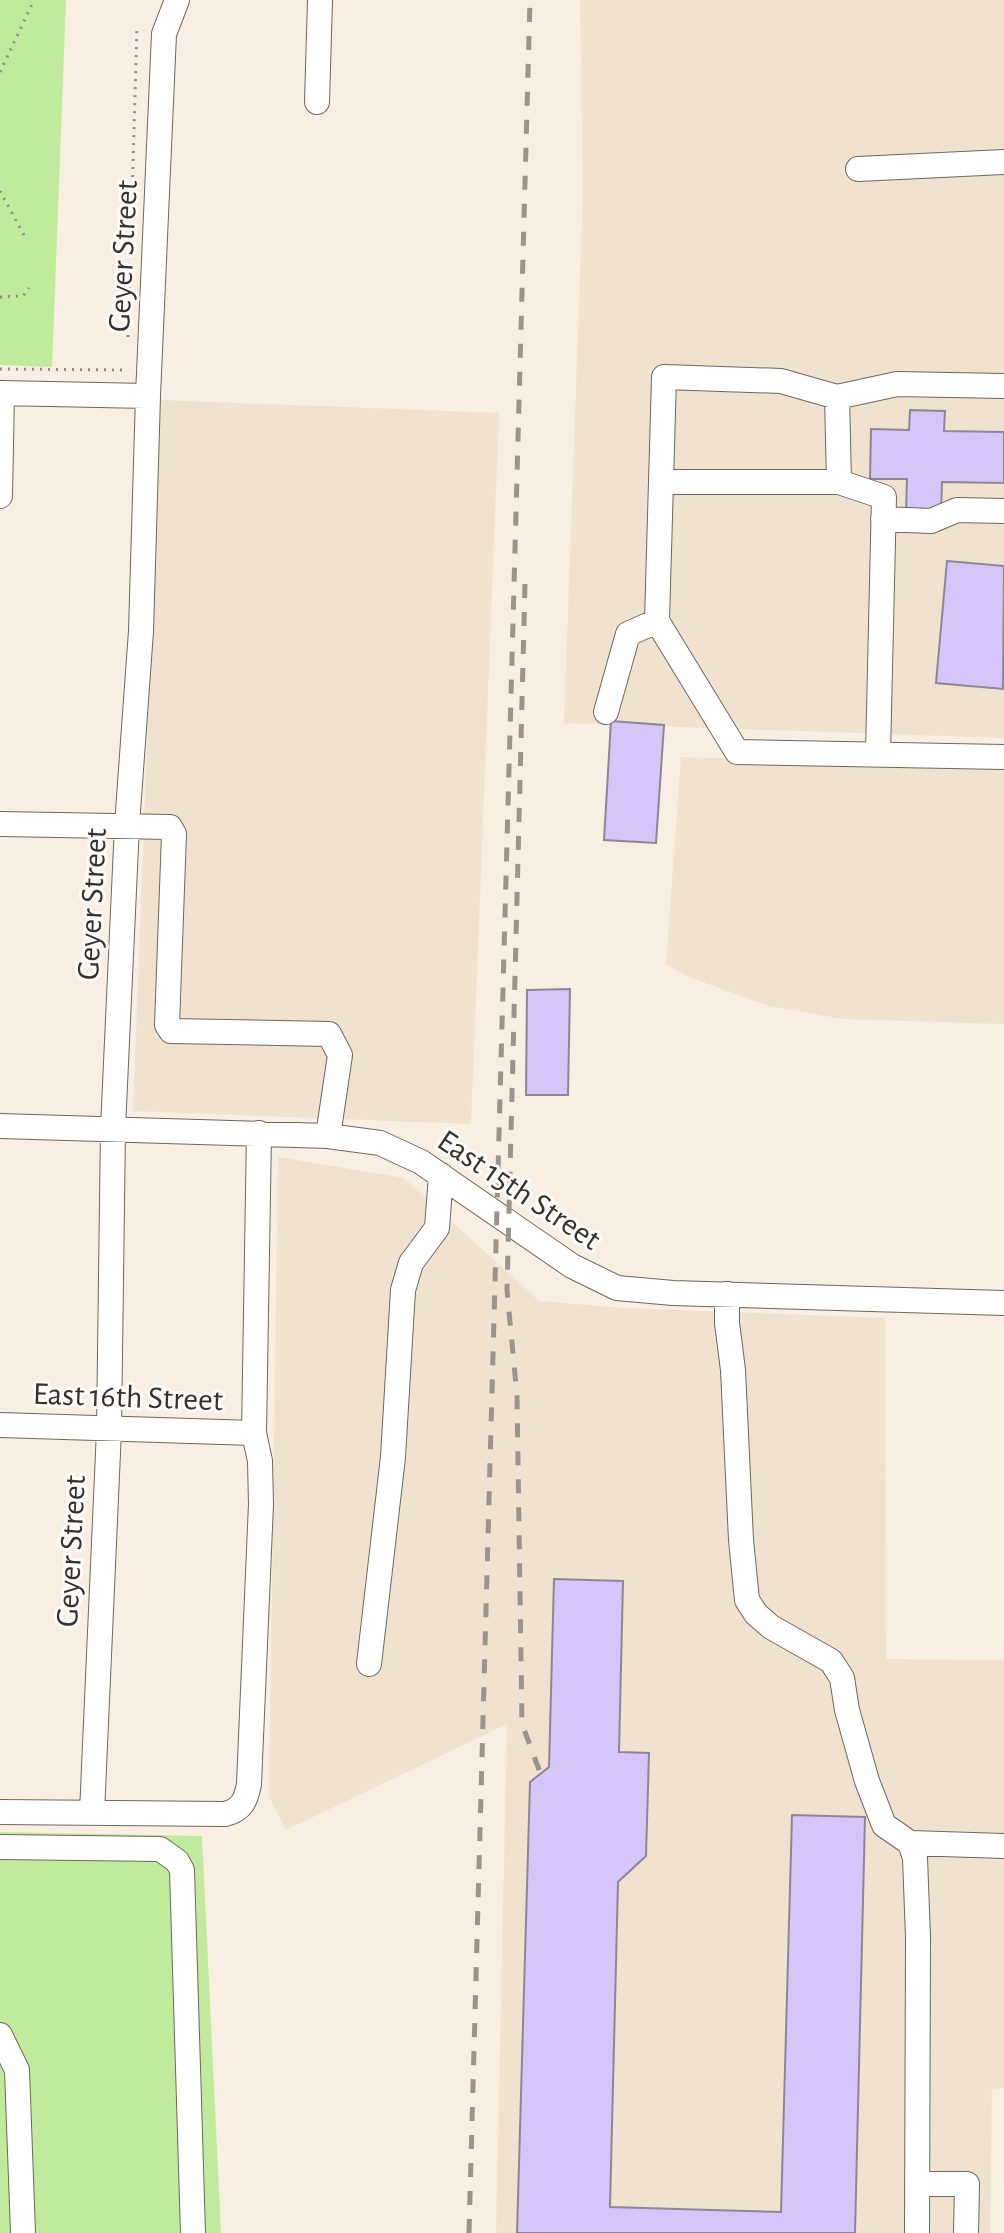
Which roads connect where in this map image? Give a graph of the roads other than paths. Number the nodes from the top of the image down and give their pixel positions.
1 (177, 0) edge
2 (320, 0) edge
3 (317, 102) dead end
4 (1004, 162) edge
5 (858, 169) dead end
6 (1, 385) edge
7 (1004, 386) edge
8 (148, 396) junction
9 (837, 397) junction
10 (661, 482) junction
11 (839, 482) junction
12 (0, 496) edge
13 (1004, 511) edge
14 (883, 519) junction
15 (657, 621) junction
16 (606, 712) dead end
17 (878, 754) junction
18 (1004, 757) edge
19 (0, 824) edge
20 (127, 825) junction
21 (0, 1126) edge
22 (113, 1128) junction
23 (259, 1133) junction
24 (328, 1136) junction
25 (441, 1175) junction
26 (727, 1294) junction
27 (1004, 1303) edge
28 (0, 1425) edge
29 (109, 1430) junction
30 (254, 1433) junction
31 (369, 1664) dead end
32 (0, 1812) edge
33 (92, 1813) junction
34 (917, 1843) junction
35 (1004, 1846) edge
36 (0, 1847) edge
37 (0, 2035) edge
38 (918, 2184) junction
39 (21, 2228) edge
40 (193, 2233) edge
41 (917, 2233) edge
42 (966, 2233) edge

1 - 8 street, Geyer Street
2 - 3 street
4 - 5 street
6 - 8 street
6 - 12 street
7 - 9 street
8 - 20 street, Geyer Street
9 - 10 street
9 - 11 street
10 - 11 street
10 - 15 street
11 - 14 street
13 - 14 street
14 - 17 street
15 - 16 street
15 - 17 street
17 - 18 street
19 - 20 street
20 - 22 street, Geyer Street
20 - 24 street
21 - 22 street, East 15th Street
22 - 23 street, East 15th Street
22 - 29 street, Geyer Street
23 - 24 street, East 15th Street
23 - 30 street
24 - 25 street, East 15th Street
25 - 26 street, East 15th Street
25 - 31 street
26 - 27 street, East 15th Street
26 - 34 street
28 - 29 street, East 16th Street
29 - 30 street, East 16th Street
29 - 33 street, Geyer Street
30 - 33 street
32 - 33 street
34 - 35 street
34 - 38 street
36 - 40 street
37 - 39 street
38 - 41 street
38 - 42 street

